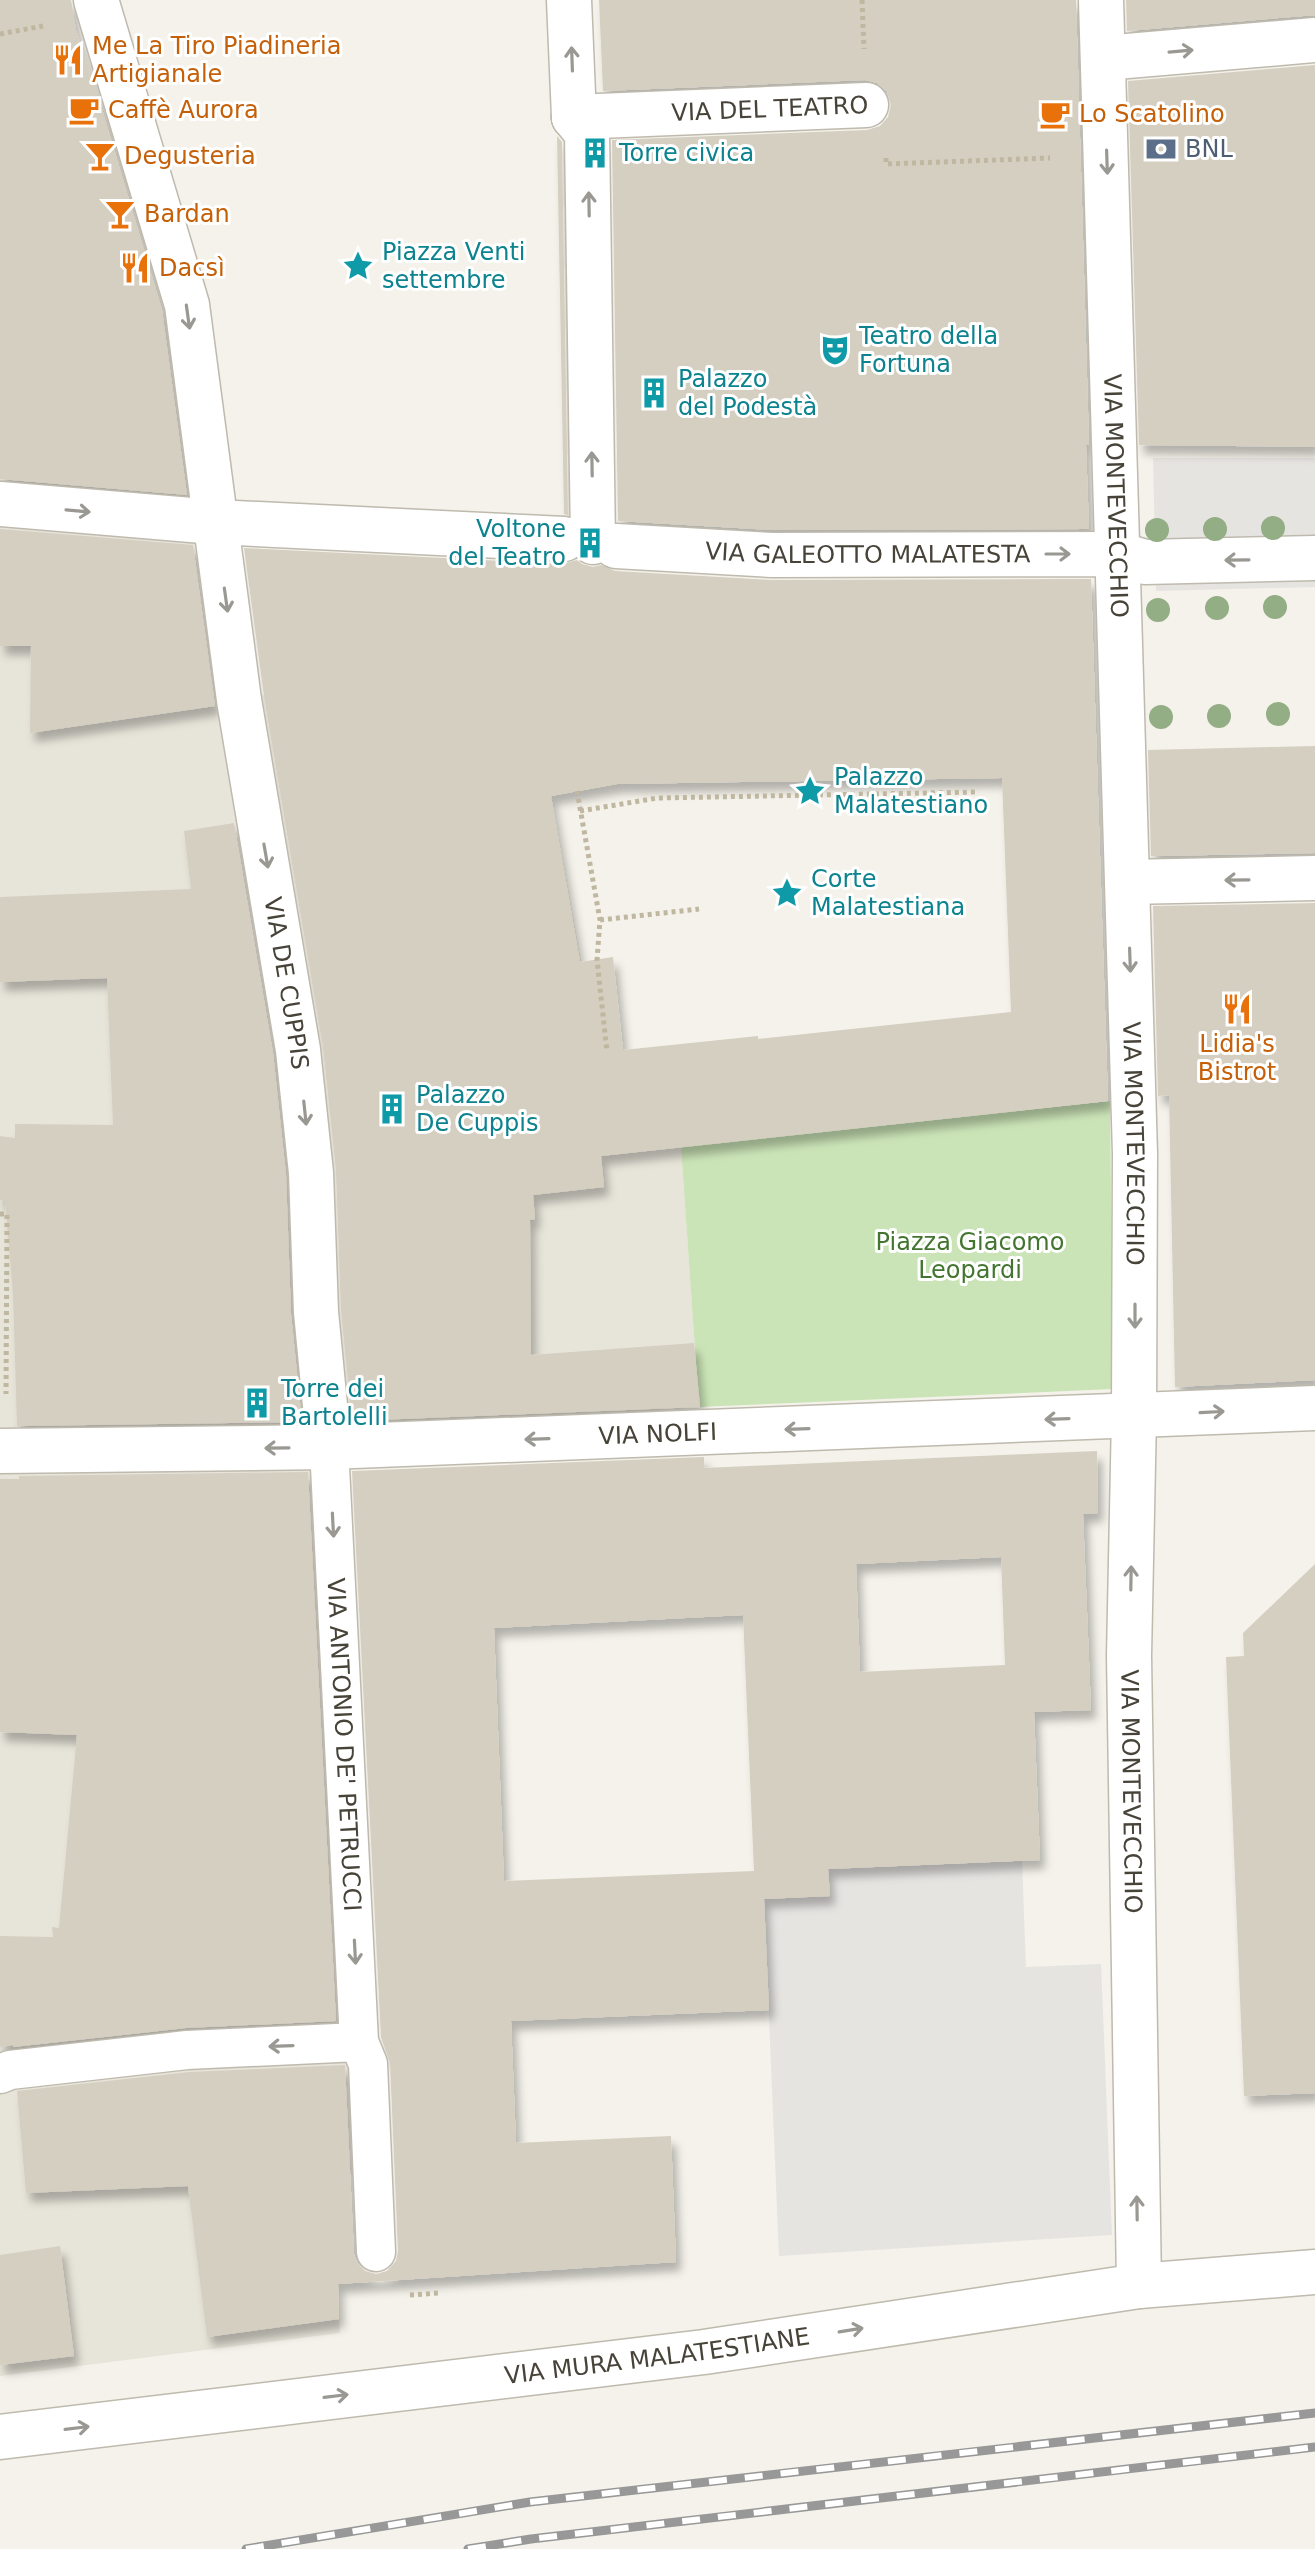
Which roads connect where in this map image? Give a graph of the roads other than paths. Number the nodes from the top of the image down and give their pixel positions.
1 (96, 0) edge
2 (569, 0) edge
3 (1101, 0) edge
4 (1315, 40) edge
5 (1104, 58) junction
6 (866, 105) road end
7 (574, 117) junction
8 (0, 504) edge
9 (215, 522) junction
10 (579, 541) junction
11 (1118, 554) junction
12 (1315, 558) edge
13 (1315, 878) edge
14 (1127, 882) junction
15 (1315, 1408) edge
16 (1134, 1416) junction
17 (329, 1447) junction
18 (3, 1451) edge
19 (359, 2042) junction
20 (5, 2072) edge
21 (376, 2252) dead end
22 (1315, 2272) edge
23 (1139, 2286) junction
24 (0, 2437) edge

1 -> 9 street
7 -> 2 street
3 - 5 street, VIA MONTEVECCHIO
5 -> 4 street
5 -> 11 street, VIA MONTEVECCHIO
6 - 7 street, VIA DEL TEATRO
10 -> 7 street
8 -> 9 street
9 - 10 street
9 -> 17 street, VIA DE CUPPIS
10 -> 11 street, VIA GALEOTTO MALATESTA
12 -> 11 street, VIA GALEOTTO MALATESTA
11 - 14 street, VIA MONTEVECCHIO
13 -> 14 street
14 -> 16 street, VIA MONTEVECCHIO
16 -> 15 street, VIA NOLFI
16 -> 17 street, VIA NOLFI
23 -> 16 street, VIA MONTEVECCHIO
17 -> 18 street, VIA NOLFI
17 -> 19 lane, VIA ANTONIO DE' PETRUCCI
19 -> 20 lane
19 - 21 lane, VIA ANTONIO DE' PETRUCCI
22 - 23 street, VIA MURA MALATESTIANE
24 -> 23 street, VIA MURA MALATESTIANE

